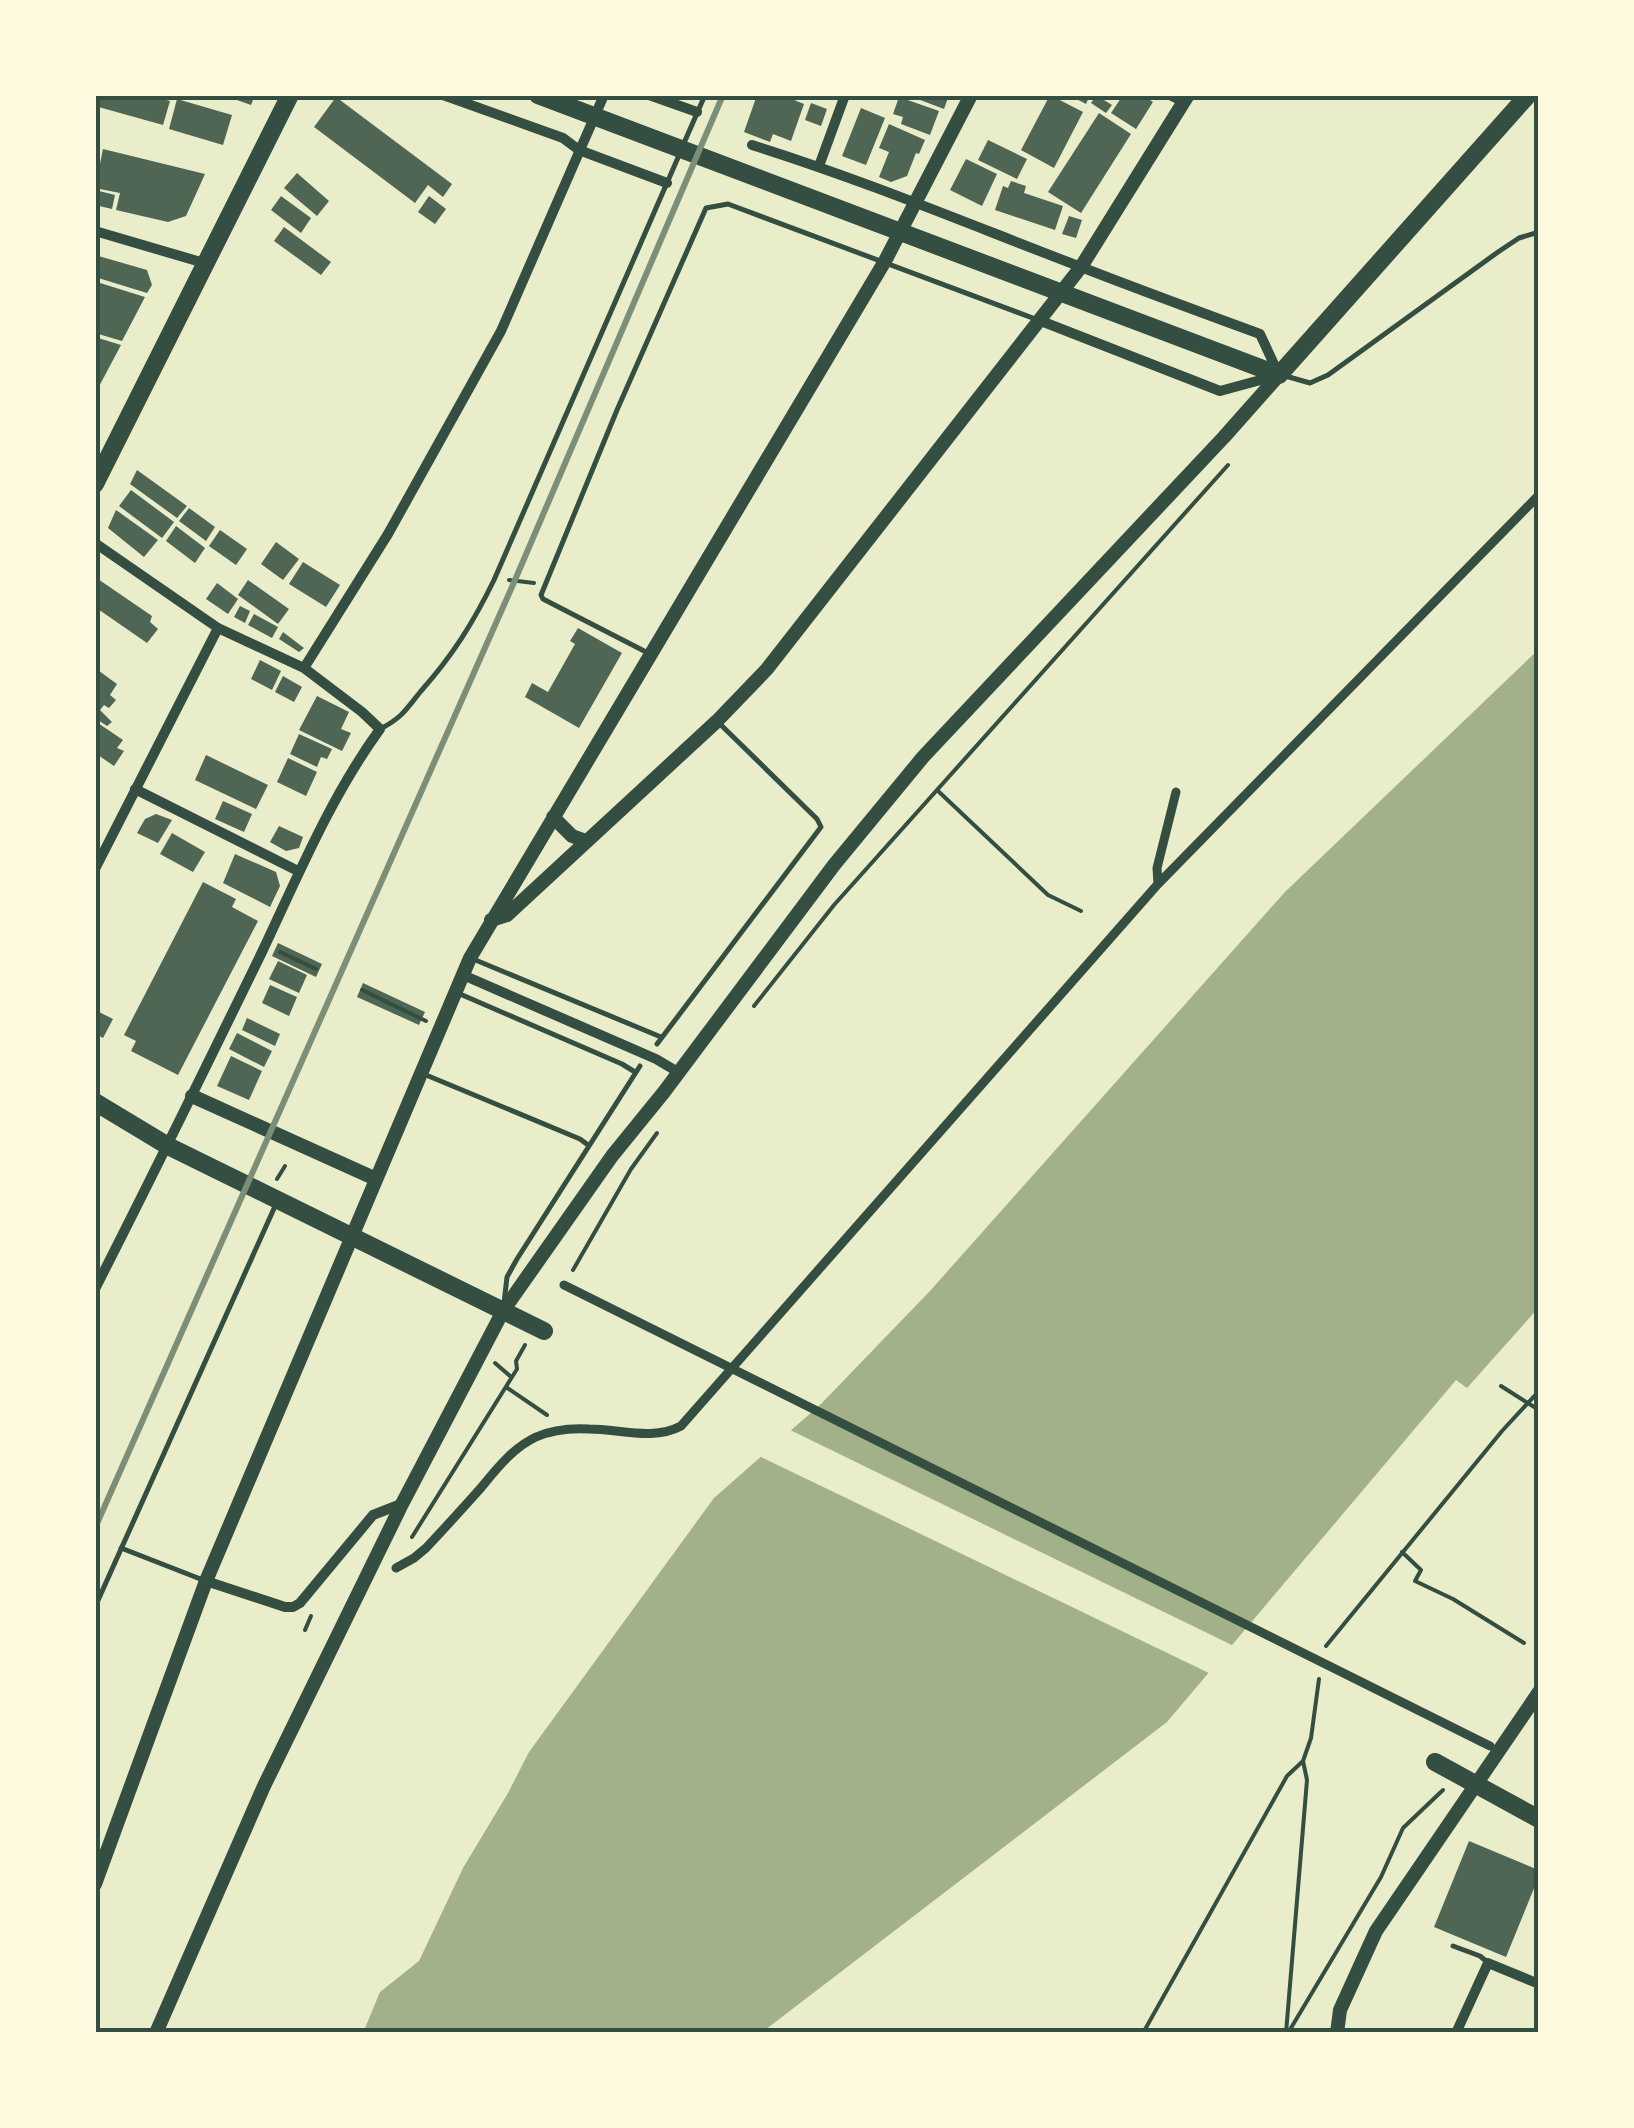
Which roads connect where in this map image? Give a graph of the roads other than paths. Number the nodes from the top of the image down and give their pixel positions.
1 (290, 95) edge
2 (443, 95) edge
3 (538, 95) edge
4 (604, 95) edge
5 (650, 95) edge
6 (704, 95) edge
7 (846, 95) edge
8 (971, 95) edge
9 (1528, 95) edge
10 (1181, 97) edge
11 (697, 112) junction
12 (752, 145) dead end
13 (579, 150) junction
14 (819, 166) junction
15 (667, 184) junction
16 (915, 202) junction
17 (95, 232) edge
18 (1539, 232) edge
19 (885, 261) junction
20 (204, 263) junction
21 (1081, 268) junction
22 (1041, 321) junction
23 (1279, 374) junction
24 (95, 484) edge
25 (1539, 495) edge
26 (95, 543) edge
27 (218, 628) junction
28 (651, 654) junction
29 (304, 668) junction
30 (717, 720) junction
31 (380, 729) junction
32 (135, 789) junction
33 (1176, 792) dead end
34 (552, 816) junction
35 (586, 841) junction
36 (95, 869) edge
37 (298, 871) junction
38 (1158, 884) junction
39 (491, 920) junction
40 (470, 958) junction
41 (463, 975) junction
42 (455, 992) junction
43 (662, 1037) junction
44 (656, 1044) dead end
45 (640, 1066) dead end
46 (635, 1072) junction
47 (678, 1072) junction
48 (420, 1073) junction
49 (192, 1096) junction
50 (95, 1102) edge
51 (588, 1145) junction
52 (168, 1146) junction
53 (376, 1179) junction
54 (277, 1202) junction
55 (352, 1236) junction
56 (564, 1285) road end
57 (95, 1289) edge
58 (503, 1310) junction
59 (544, 1331) dead end
60 (402, 1504) junction
61 (121, 1548) junction
62 (396, 1568) road end
63 (206, 1580) junction
64 (95, 1607) edge
65 (1539, 1692) edge
66 (1490, 1746) dead end
67 (1435, 1762) dead end
68 (1476, 1784) junction
69 (1539, 1819) edge
70 (96, 1876) edge
71 (1453, 1946) dead end
72 (1488, 1963) junction
73 (1539, 1984) edge
74 (156, 2033) edge
75 (1337, 2033) edge
76 (1456, 2033) edge

1 - 20 main road
2 - 13 street
3 - 23 main road
4 - 13 street
5 - 11 street
6 - 11 lane
7 - 14 street
8 - 16 street
9 - 23 main road
10 - 21 street
11 - 15 lane
12 - 14 street
13 - 15 street
13 - 29 street
14 - 16 street
15 - 31 lane
16 - 19 street
16 - 21 street
17 - 20 street
18 - 23 lane
19 - 22 lane
19 - 28 street
19 - 28 lane
20 - 24 main road
21 - 22 street
21 - 23 street
22 - 23 street
22 - 30 street
23 - 47 street
25 - 38 street
26 - 27 street
27 - 29 street
27 - 32 street
28 - 34 street
29 - 31 street
30 - 35 street
30 - 43 lane
31 - 37 street
32 - 36 street
32 - 37 street
33 - 38 street
34 - 35 street
34 - 39 street
35 - 39 street
37 - 49 street
38 - 62 street
39 - 40 street
40 - 41 street
40 - 43 lane
41 - 42 street
41 - 47 street
42 - 46 lane
42 - 48 street
43 - 44 lane
45 - 46 lane
46 - 51 lane
47 - 58 street
48 - 51 lane
48 - 53 street
49 - 52 street
49 - 53 street
50 - 52 main road
51 - 58 lane
52 - 54 main road
52 - 57 street
53 - 55 street
54 - 55 main road
54 - 61 lane
55 - 58 main road
55 - 63 street
56 - 66 street
58 - 59 main road
58 - 60 street
60 - 63 street
60 - 74 street
61 - 63 lane
61 - 64 lane
63 - 70 street
65 - 68 street
67 - 68 main road
68 - 69 main road
68 - 75 street
71 - 72 lane
72 - 73 street
72 - 76 street

